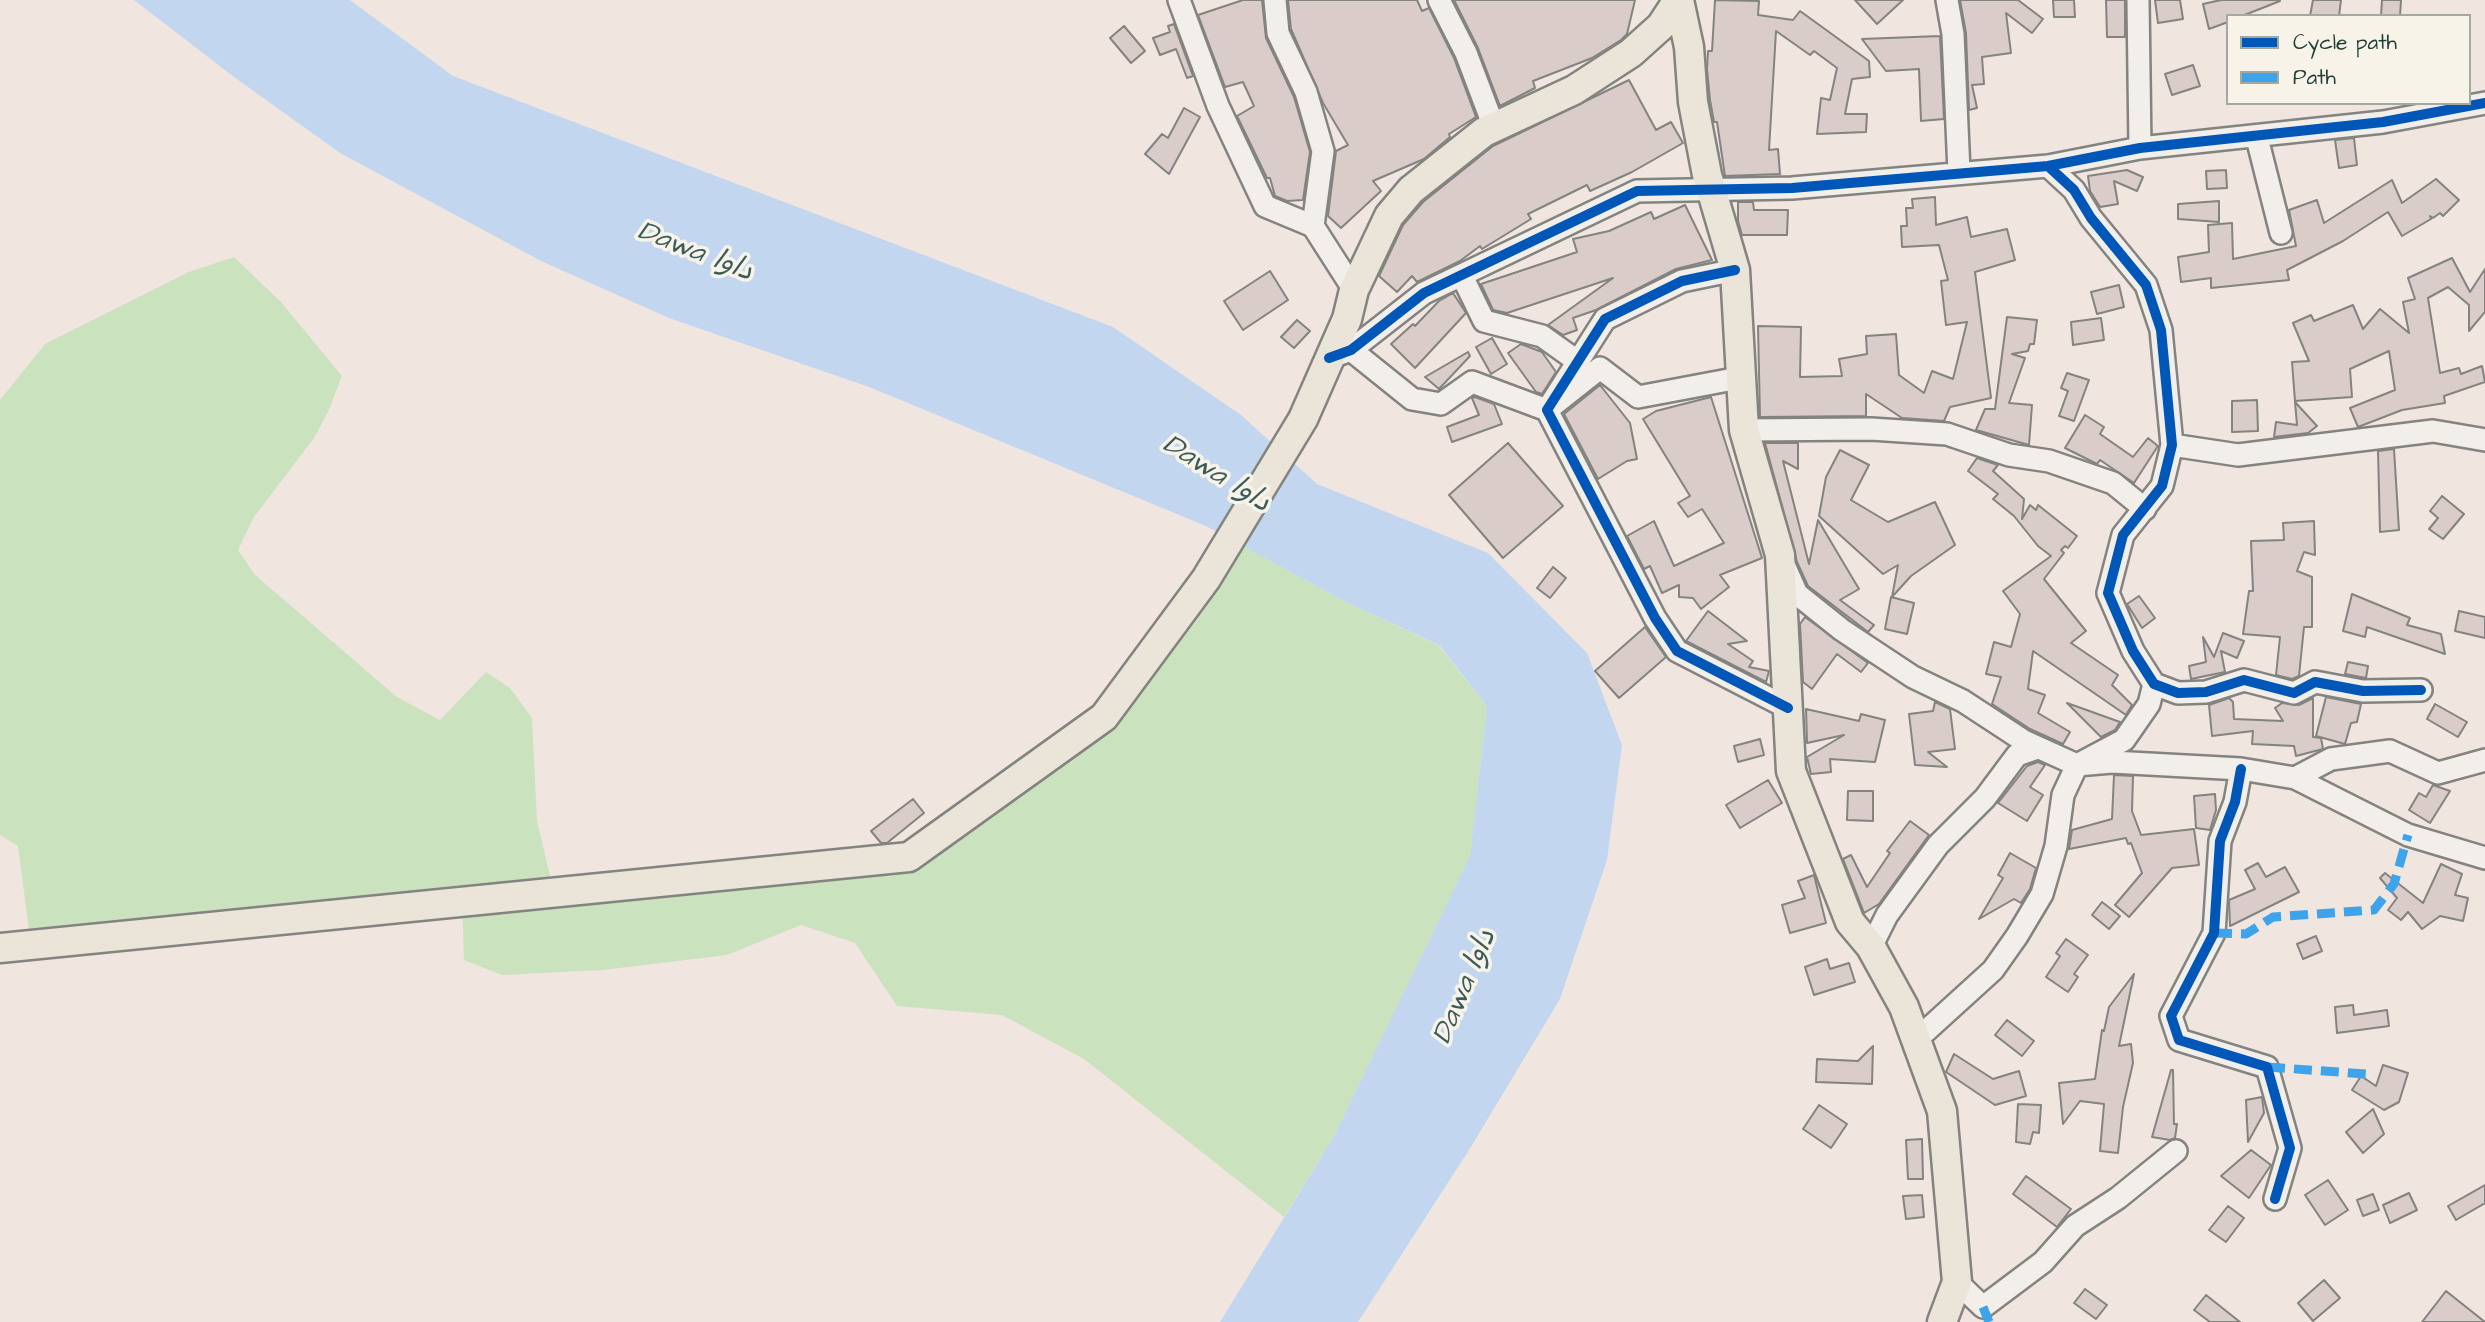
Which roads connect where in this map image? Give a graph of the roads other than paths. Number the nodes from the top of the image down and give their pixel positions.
1 (1180, 0) edge
2 (1275, 0) edge
3 (1439, 0) edge
4 (1678, 0) edge
5 (1947, 0) edge
6 (2138, 0) edge
7 (2485, 103) edge
8 (1494, 127) junction
9 (2257, 138) junction
10 (2140, 148) junction
11 (2048, 166) junction
12 (1959, 172) junction
13 (1711, 189) junction
14 (1313, 226) junction
15 (2281, 233) dead end
16 (1735, 270) junction
17 (1462, 276) junction
18 (1354, 290) junction
19 (1340, 354) junction
20 (1577, 361) junction
21 (1739, 377) junction
22 (1547, 410) junction
23 (1744, 430) junction
24 (2485, 440) edge
25 (2172, 445) junction
26 (2145, 509) junction
27 (1780, 555) junction
28 (2154, 684) junction
29 (2421, 690) dead end
30 (1788, 708) junction
31 (2037, 748) junction
32 (2485, 760) edge
33 (2077, 765) junction
34 (2241, 769) junction
35 (2295, 778) junction
36 (2485, 858) edge
37 (1871, 947) junction
38 (0, 948) edge
39 (1916, 1040) junction
40 (2176, 1151) dead end
41 (2275, 1199) dead end
42 (1957, 1282) junction
43 (1942, 1322) edge

1 - 14 street
2 - 14 street
3 - 8 street
4 - 8 main road
4 - 13 main road
5 - 12 street
6 - 10 street
7 - 9 street
8 - 18 main road
9 - 10 street
9 - 15 street
10 - 11 street
11 - 12 street
11 - 25 street
12 - 13 street
13 - 16 main road
13 - 17 street
14 - 18 street
16 - 20 street
16 - 21 main road
17 - 19 street
17 - 20 street
18 - 19 main road
19 - 22 street
19 - 38 main road
20 - 22 street
21 - 22 street
21 - 23 main road
22 - 30 street
23 - 26 street
23 - 27 main road
24 - 25 street
25 - 26 street
26 - 28 street
27 - 30 main road
27 - 31 street
28 - 29 street
28 - 33 street
30 - 37 main road
31 - 33 street
31 - 37 street
32 - 35 street
33 - 34 street
33 - 39 street
34 - 35 street
34 - 41 street
35 - 36 street
37 - 39 main road
39 - 42 main road
40 - 42 street
42 - 43 main road

